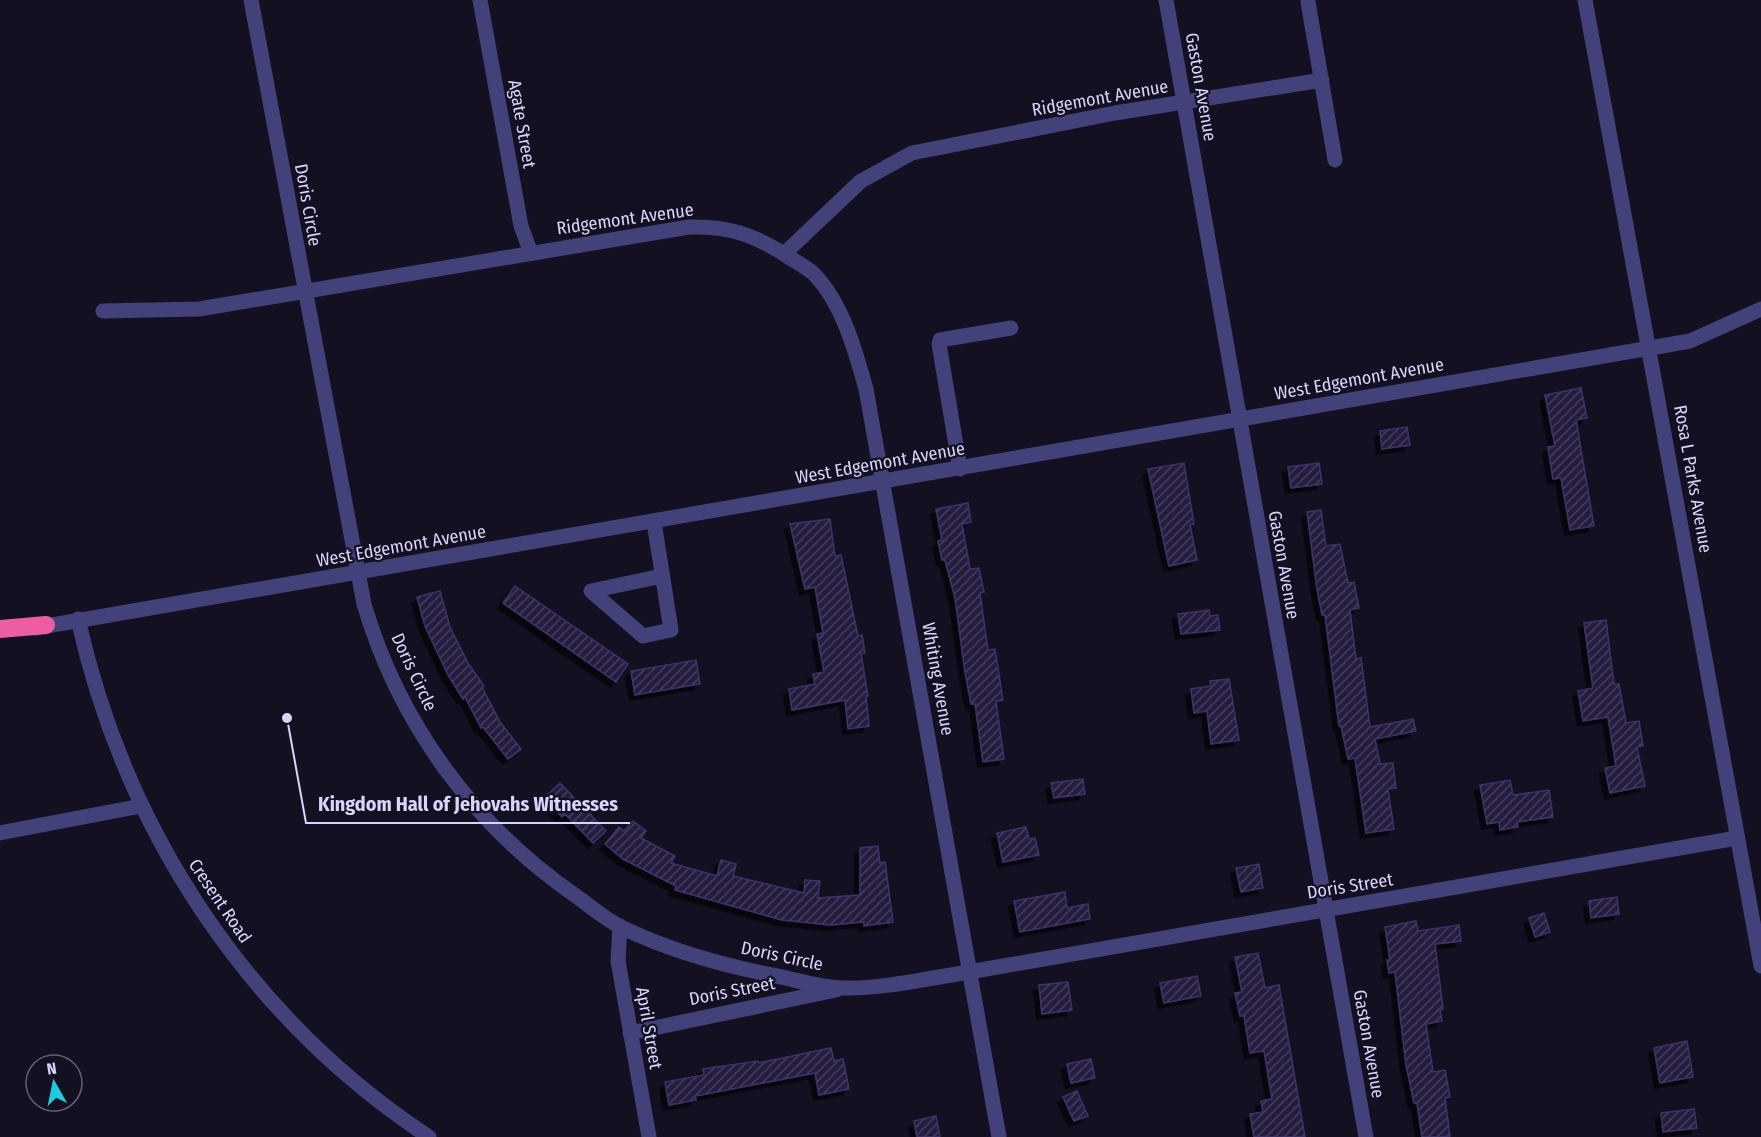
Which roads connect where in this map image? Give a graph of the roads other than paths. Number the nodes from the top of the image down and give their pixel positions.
1 (251, 0) edge
2 (480, 0) edge
3 (1166, 0) edge
4 (1584, 0) edge
5 (1308, 2) dead end
6 (1322, 80) junction
7 (1184, 103) junction
8 (1335, 160) dead end
9 (531, 253) junction
10 (784, 254) junction
11 (304, 293) junction
12 (1761, 309) edge
13 (103, 311) dead end
14 (1011, 328) dead end
15 (1650, 348) junction
16 (1239, 420) junction
17 (960, 468) junction
18 (884, 482) junction
19 (654, 522) junction
20 (358, 573) junction
21 (662, 576) junction
22 (78, 619) junction
23 (46, 625) junction
24 (0, 629) edge
25 (0, 637) edge
26 (141, 806) junction
27 (0, 833) edge
28 (1737, 838) junction
29 (1326, 910) junction
30 (620, 926) junction
31 (1761, 966) edge
32 (969, 972) junction
33 (842, 988) junction
34 (630, 1033) junction
35 (429, 1137) edge
36 (649, 1137) edge
37 (999, 1137) edge
38 (1366, 1137) edge

1 - 11 street, Doris Circle
2 - 9 street, Agate Street
3 - 7 street, Gaston Avenue
4 - 15 street, Rosa L Parks Avenue
5 - 6 street
6 - 7 street, Ridgemont Avenue
6 - 8 street
7 - 10 street, Ridgemont Avenue
7 - 16 street, Gaston Avenue
9 - 10 street, Ridgemont Avenue
9 - 11 street, Ridgemont Avenue
10 - 18 street, Whiting Avenue
11 - 13 street, Ridgemont Avenue
11 - 20 street, Doris Circle
12 - 15 street, West Edgemont Avenue
14 - 17 street
15 - 16 street, West Edgemont Avenue
15 - 28 street, Rosa L Parks Avenue
16 - 17 street, West Edgemont Avenue
16 - 29 street, Gaston Avenue
17 - 18 street, West Edgemont Avenue
18 - 19 street, West Edgemont Avenue
18 - 32 street, Whiting Avenue
19 - 20 street, West Edgemont Avenue
19 - 21 street
20 - 22 street, West Edgemont Avenue
20 - 30 street, Doris Circle
21 - 21 street
22 - 23 street, West Edgemont Avenue
22 - 26 street, Cresent Road
23 - 24 highway
23 - 25 street, West Edgemont Avenue
26 - 27 street
26 - 35 street, Cresent Road
28 - 29 street, Doris Street
28 - 31 street, Rosa L Parks Avenue
29 - 32 street, Doris Street
29 - 38 street, Gaston Avenue
30 - 33 street, Doris Circle
30 - 34 street, April Street
32 - 33 street, Doris Circle
32 - 37 street, Whiting Avenue
33 - 34 street, Doris Street
34 - 36 street, April Street

